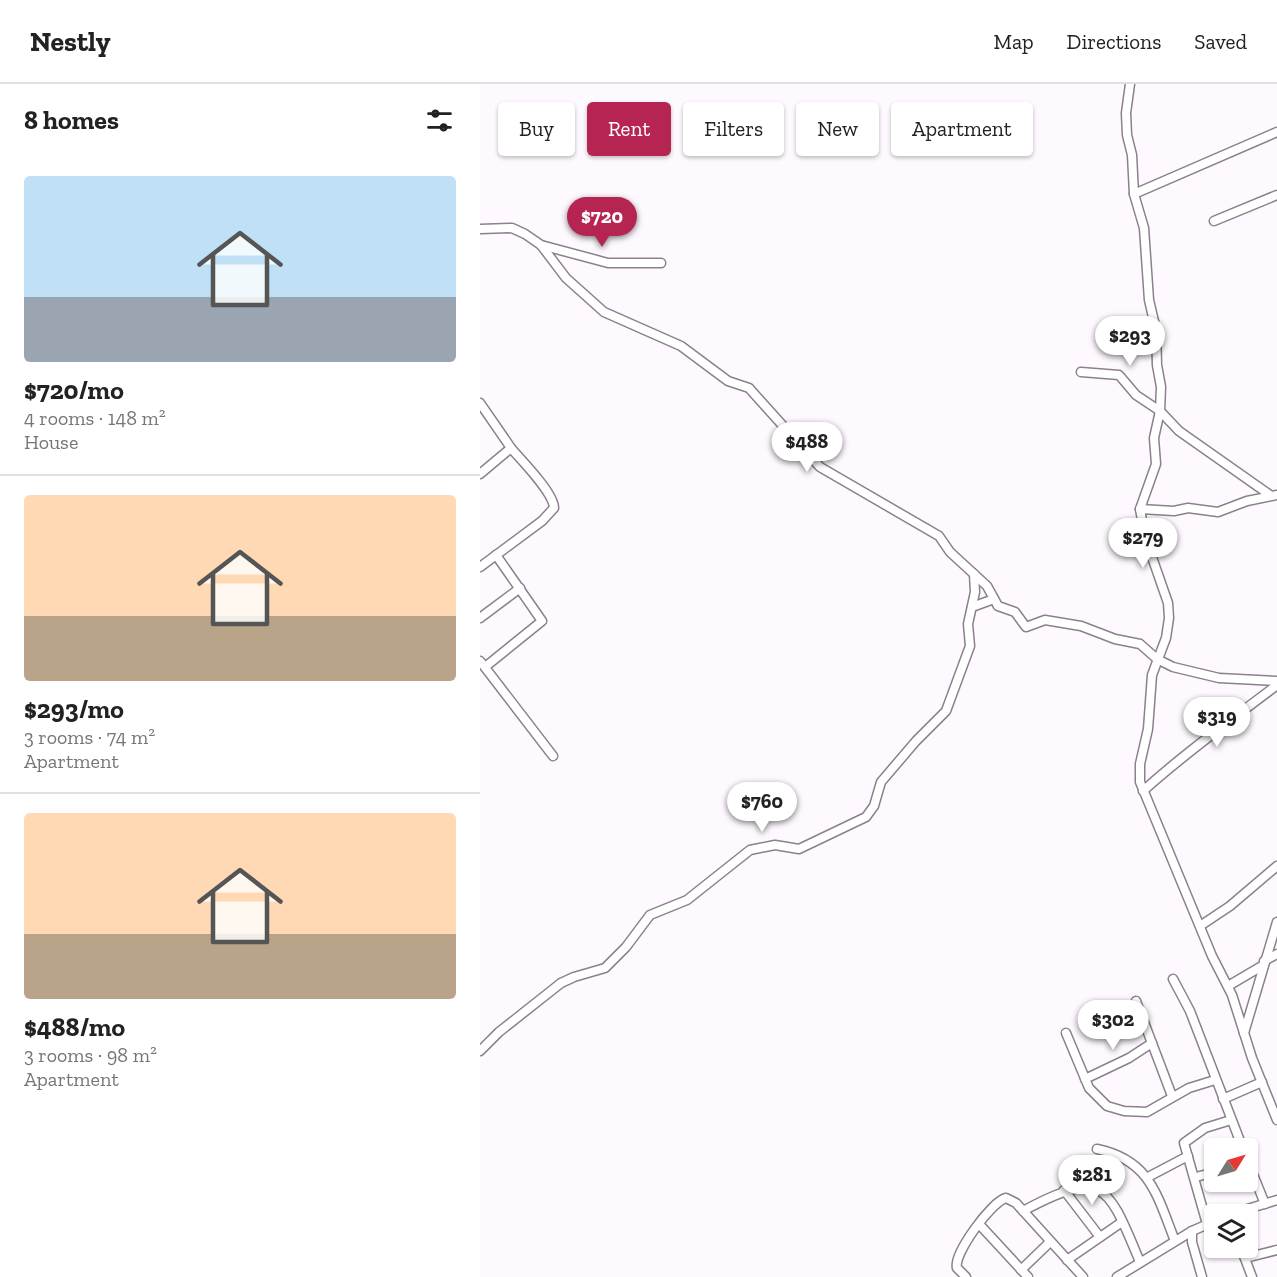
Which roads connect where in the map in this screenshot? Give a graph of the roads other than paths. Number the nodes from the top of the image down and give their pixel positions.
1 (1131, 84) edge
2 (1277, 132) edge
3 (1134, 194) junction
4 (1277, 195) edge
5 (1214, 221) dead end
6 (480, 229) edge
7 (541, 245) junction
8 (661, 263) dead end
9 (1081, 372) dead end
10 (480, 403) edge
11 (1160, 411) junction
12 (512, 448) junction
13 (480, 474) edge
14 (1274, 495) edge
15 (1140, 509) junction
16 (496, 555) junction
17 (480, 567) edge
18 (974, 574) junction
19 (520, 588) junction
20 (994, 599) junction
21 (972, 607) junction
22 (480, 618) edge
23 (1157, 659) junction
24 (482, 664) edge
25 (1277, 683) edge
26 (553, 756) dead end
27 (1143, 791) junction
28 (1277, 866) edge
29 (1277, 922) edge
30 (1200, 926) junction
31 (1277, 954) edge
32 (1263, 963) junction
33 (1173, 979) dead end
34 (1228, 986) junction
35 (1136, 1001) dead end
36 (1066, 1033) dead end
37 (1244, 1033) junction
38 (1152, 1043) junction
39 (480, 1051) edge
40 (1085, 1079) junction
41 (1215, 1080) junction
42 (1262, 1082) junction
43 (1172, 1096) junction
44 (1223, 1099) junction
45 (1231, 1120) junction
46 (1277, 1120) edge
47 (1238, 1138) edge
48 (1096, 1149) dead end
49 (1188, 1156) junction
50 (1204, 1175) edge
51 (1148, 1177) junction
52 (1196, 1177) junction
53 (1258, 1187) edge
54 (1064, 1190) junction
55 (1277, 1200) edge
56 (1205, 1204) edge
57 (1265, 1204) junction
58 (1258, 1206) edge
59 (1023, 1211) junction
60 (1122, 1222) junction
61 (980, 1224) junction
62 (1204, 1225) edge
63 (1192, 1231) junction
64 (1100, 1237) junction
65 (1175, 1241) junction
66 (1050, 1242) junction
67 (1277, 1250) edge
68 (1258, 1255) edge
69 (1245, 1258) edge
70 (1068, 1260) junction
71 (1140, 1262) junction
72 (1021, 1270) junction
73 (1123, 1275) edge
74 (966, 1277) edge
75 (1028, 1277) edge
76 (1083, 1277) edge
77 (1202, 1277) edge
78 (1252, 1277) edge

1 - 3 street
2 - 3 street
3 - 11 street
4 - 5 street
6 - 7 street
7 - 8 street
7 - 18 street
9 - 11 street
10 - 12 street
11 - 14 street
11 - 15 street
12 - 13 street
12 - 16 street
14 - 15 street
15 - 23 street
16 - 17 street
16 - 19 street
18 - 20 street
18 - 21 street
19 - 22 street
19 - 24 street
20 - 21 street
20 - 23 street
21 - 39 street
23 - 25 street
23 - 27 street
24 - 26 street
25 - 27 street
27 - 30 street
28 - 30 street
29 - 32 street
30 - 34 street
31 - 32 street
32 - 34 street
32 - 37 street
33 - 41 street
34 - 37 street
35 - 38 street
36 - 40 street
37 - 42 street
38 - 40 street
38 - 43 street
40 - 43 street
41 - 43 street
41 - 44 street
42 - 44 street
42 - 46 street
44 - 45 street
45 - 47 street
45 - 49 street
48 - 51 street
49 - 51 street
49 - 52 street
50 - 52 street
51 - 65 street
52 - 56 street
53 - 57 street
54 - 59 street
54 - 60 street
54 - 64 street
55 - 57 street
57 - 58 street
59 - 61 street
59 - 66 street
60 - 64 street
60 - 71 street
61 - 72 street
61 - 74 street
62 - 63 street
63 - 65 street
63 - 77 street
64 - 70 street
65 - 71 street
66 - 70 street
66 - 72 street
67 - 68 street
69 - 78 street
70 - 76 street
71 - 73 street
72 - 75 street

